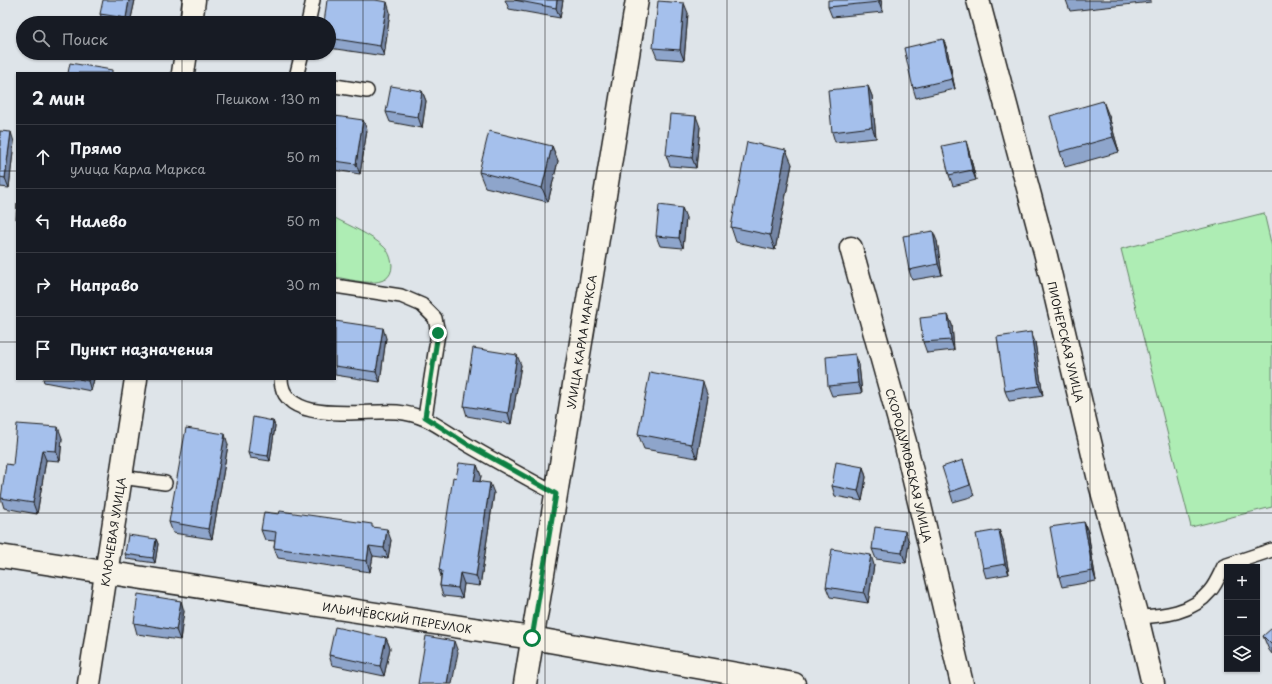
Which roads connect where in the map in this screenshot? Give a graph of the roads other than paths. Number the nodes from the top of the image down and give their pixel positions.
1 (194, 0) edge
2 (313, 0) edge
3 (637, 0) edge
4 (978, 0) edge
5 (192, 16) edge
6 (310, 16) edge
7 (185, 60) edge
8 (300, 60) edge
9 (183, 72) edge
10 (297, 72) edge
11 (336, 86) edge
12 (367, 91) dead end
13 (851, 248) dead end
14 (336, 286) edge
15 (136, 380) edge
16 (281, 380) edge
17 (425, 417) junction
18 (121, 477) junction
19 (165, 483) dead end
20 (556, 494) junction
21 (1272, 550) edge
22 (0, 556) edge
23 (106, 573) junction
24 (1137, 617) junction
25 (532, 638) junction
26 (89, 684) edge
27 (525, 684) edge
28 (794, 684) edge
29 (962, 684) edge
30 (1153, 684) edge

1 - 5 street
2 - 6 lane
3 - 20 street, УЛИЦА КАРЛА МАРКСА
4 - 24 street, ПИОНЕРСКАЯ УЛИЦА
7 - 9 street
8 - 10 lane
11 - 12 lane
13 - 29 street, СКОРОДУМОВСКАЯ УЛИЦА
14 - 17 lane
15 - 18 street, КЛЮЧЕВАЯ УЛИЦА
16 - 17 lane
17 - 20 lane
18 - 19 lane
18 - 23 street, КЛЮЧЕВАЯ УЛИЦА
20 - 25 street, УЛИЦА КАРЛА МАРКСА
21 - 24 lane
22 - 23 street, ИЛЬИЧЁВСКИЙ ПЕРЕУЛОК
23 - 25 street, ИЛЬИЧЁВСКИЙ ПЕРЕУЛОК
23 - 26 street, КЛЮЧЕВАЯ УЛИЦА
24 - 30 street, ПИОНЕРСКАЯ УЛИЦА
25 - 27 street, УЛИЦА КАРЛА МАРКСА
25 - 28 street, ИЛЬИЧЁВСКИЙ ПЕРЕУЛОК

